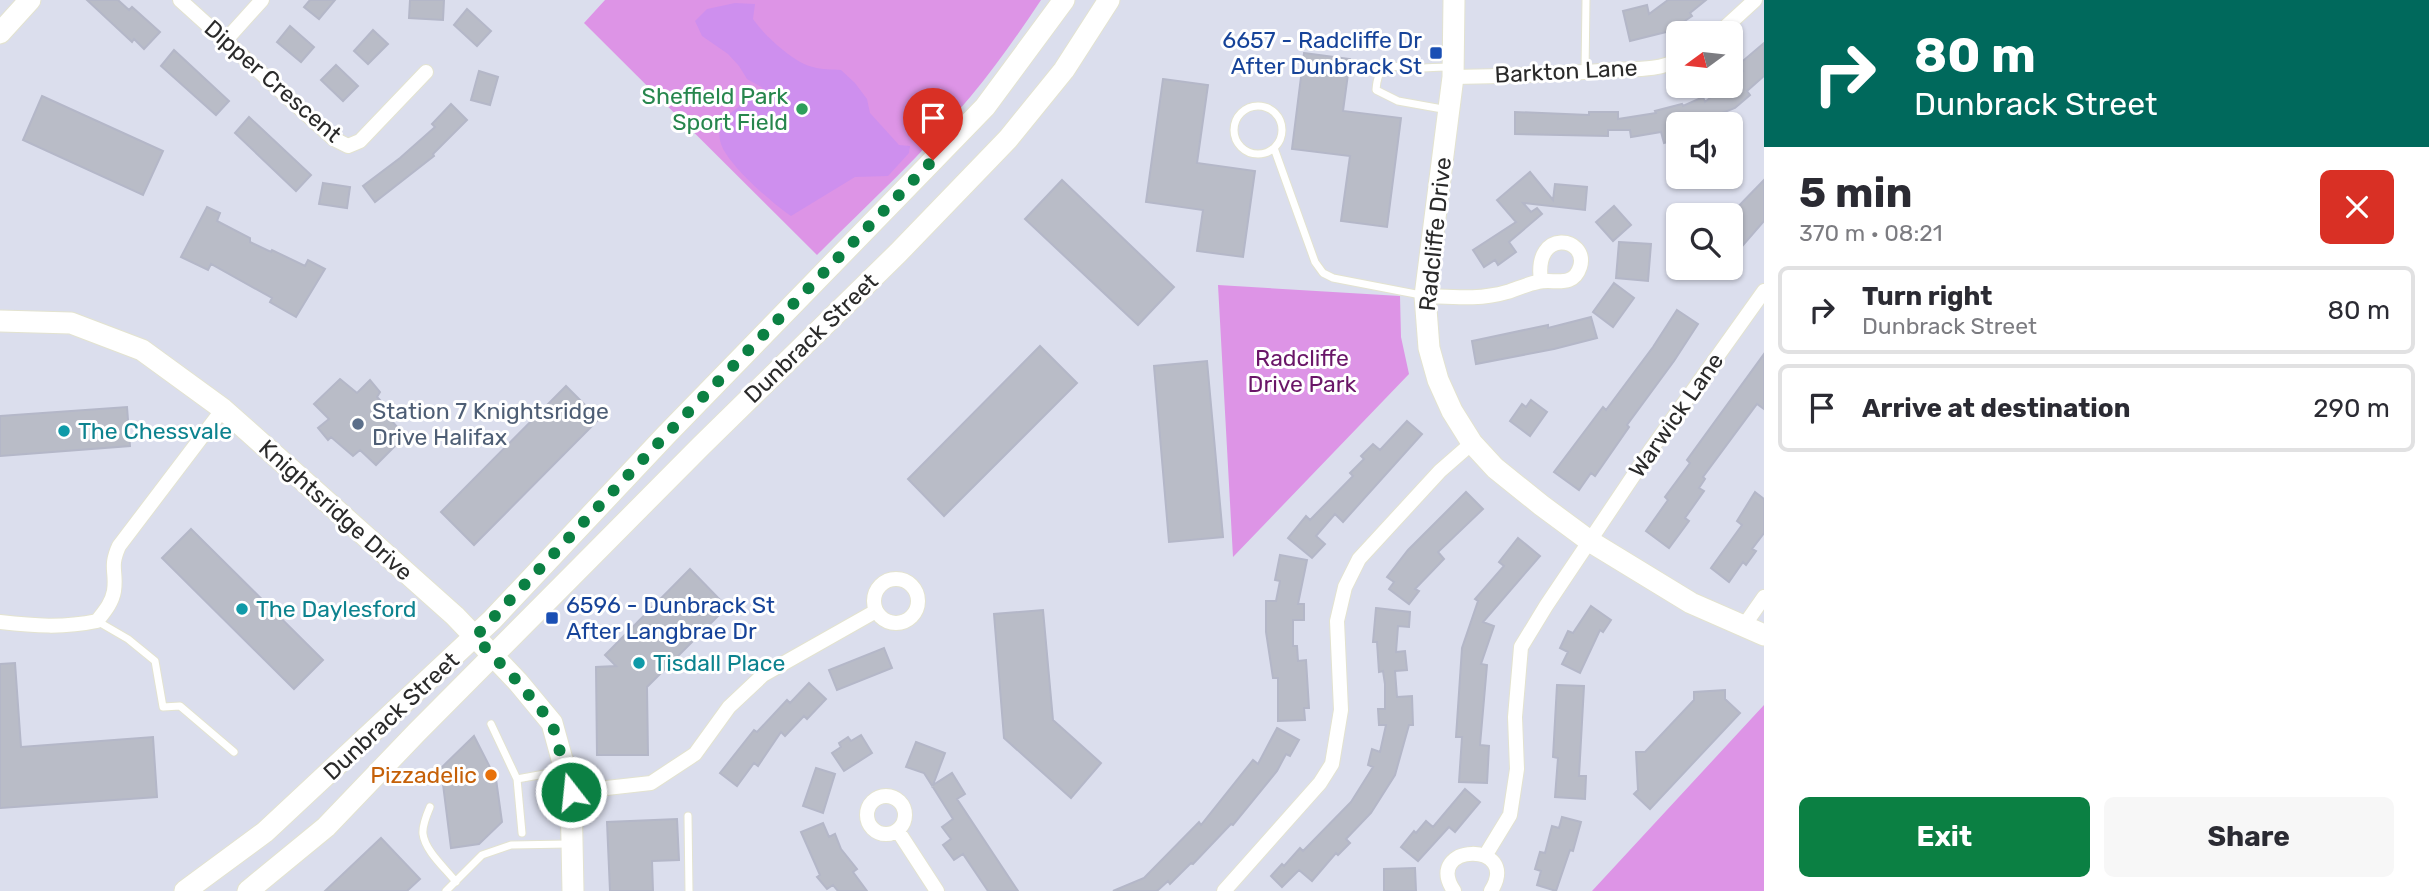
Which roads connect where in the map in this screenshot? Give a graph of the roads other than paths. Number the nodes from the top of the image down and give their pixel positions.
1 (30, 0) edge
2 (180, 0) edge
3 (262, 0) edge
4 (1064, 0) edge
5 (1110, 0) edge
6 (1454, 0) edge
7 (1586, 0) edge
8 (1755, 0) edge
9 (1732, 21) edge
10 (0, 33) edge
11 (225, 41) junction
12 (1666, 65) edge
13 (426, 72) dead end
14 (1453, 72) junction
15 (1585, 72) junction
16 (1449, 110) junction
17 (1274, 148) junction
18 (1541, 281) dead end
19 (1764, 291) edge
20 (1425, 296) junction
21 (0, 321) edge
22 (223, 409) junction
23 (1472, 443) junction
24 (1591, 542) junction
25 (1764, 597) edge
26 (876, 611) dead end
27 (97, 621) junction
28 (0, 622) edge
29 (1743, 627) junction
30 (1764, 635) edge
31 (475, 637) junction
32 (494, 656) junction
33 (491, 724) dead end
34 (234, 752) dead end
35 (565, 770) junction
36 (517, 779) junction
37 (571, 792) junction
38 (430, 807) dead end
39 (688, 816) dead end
40 (898, 831) dead end
41 (522, 833) dead end
42 (572, 844) junction
43 (1485, 856) junction
44 (456, 882) junction
45 (185, 891) edge
46 (248, 891) edge
47 (446, 891) edge
48 (573, 891) edge
49 (689, 891) edge
50 (937, 891) edge
51 (1224, 891) edge
52 (1454, 891) edge
53 (1491, 891) edge

1 - 10 main road
2 - 11 street, Dipper Crescent
3 - 11 street
4 - 31 main road, Dunbrack Street
5 - 32 main road, Dunbrack Street
6 - 14 main road, Radcliffe Drive
7 - 15 lane
8 - 9 street
11 - 13 street, Dipper Crescent
12 - 15 street, Barkton Lane
14 - 15 street, Barkton Lane
14 - 16 main road, Radcliffe Drive
14 - 16 lane
16 - 20 main road, Radcliffe Drive
17 - 17 lane
17 - 20 lane
18 - 20 street
19 - 24 street, Warwick Lane
20 - 23 main road, Radcliffe Drive
21 - 22 main road, Knightsridge Drive
22 - 27 street
22 - 31 main road, Knightsridge Drive
23 - 24 main road, Radcliffe Drive
23 - 51 street
24 - 29 main road, Radcliffe Drive
24 - 43 street, Warwick Lane
25 - 29 street
26 - 37 street
27 - 28 street
27 - 34 lane
29 - 30 main road, Radcliffe Drive
31 - 32 main road, Knightsridge Drive
31 - 45 main road, Dunbrack Street
32 - 35 main road, Knightsridge Drive
32 - 46 main road, Dunbrack Street
33 - 36 lane
35 - 36 lane
35 - 37 main road, Knightsridge Drive
36 - 41 lane
37 - 42 main road, Knightsridge Drive
38 - 44 lane
39 - 49 lane
40 - 50 street
42 - 44 lane
42 - 48 main road, Knightsridge Drive
43 - 52 street
43 - 53 street
44 - 47 lane

